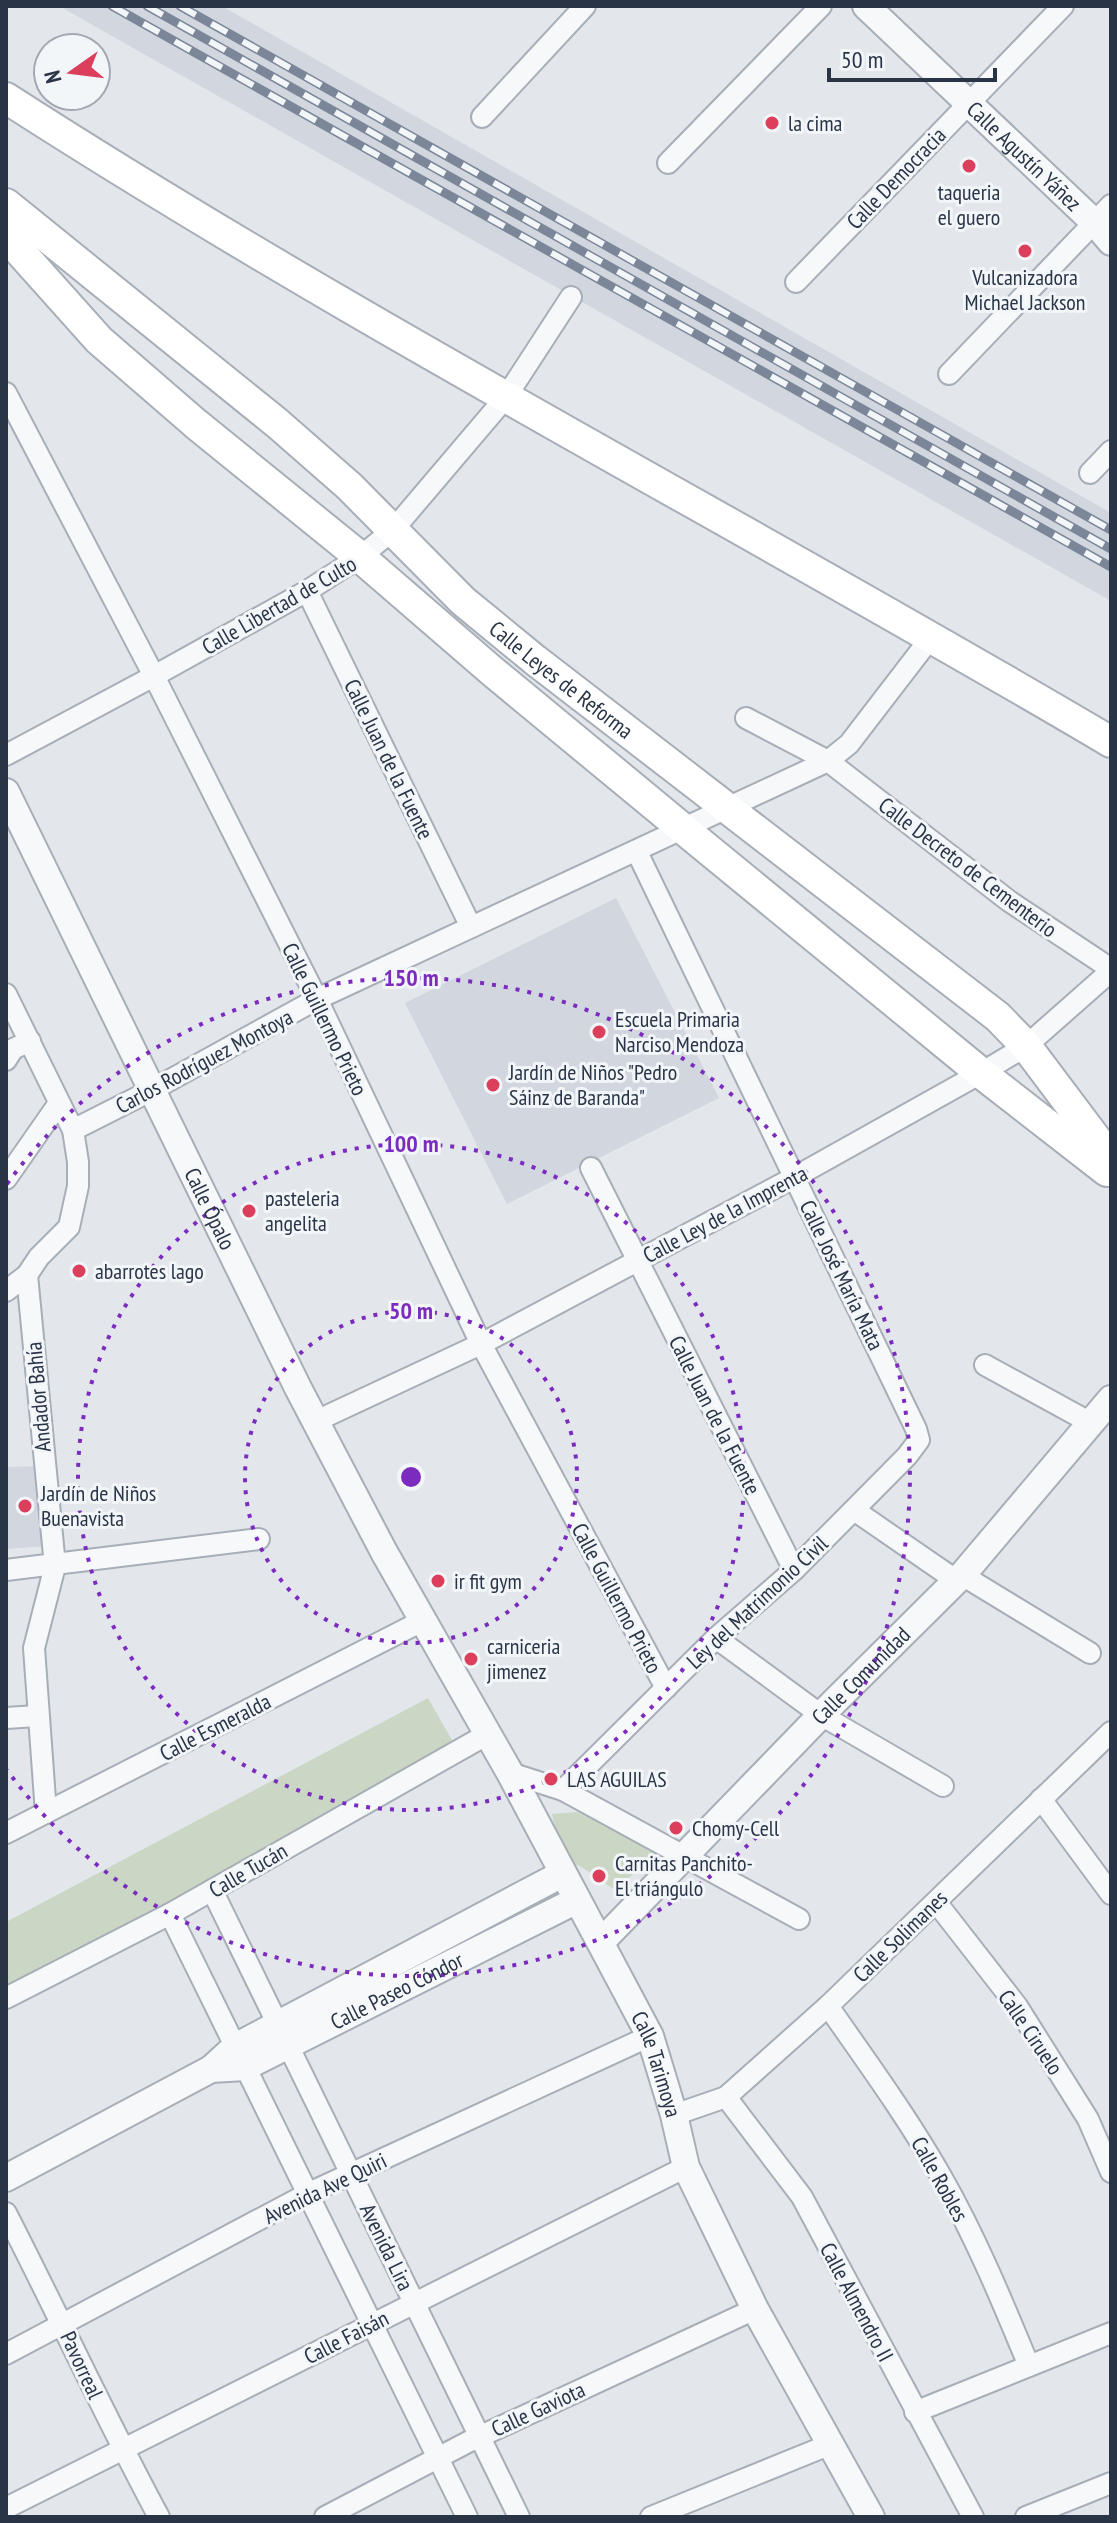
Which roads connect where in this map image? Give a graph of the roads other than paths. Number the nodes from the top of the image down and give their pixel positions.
1 (585, 6) edge
2 (821, 6) edge
3 (866, 6) edge
4 (1063, 6) edge
5 (6, 98) edge
6 (968, 103) junction
7 (482, 117) dead end
8 (668, 163) dead end
9 (6, 204) edge
10 (1106, 224) edge
11 (6, 236) edge
12 (796, 282) dead end
13 (571, 297) dead end
14 (949, 374) dead end
15 (6, 393) edge
16 (506, 397) junction
17 (1111, 451) edge
18 (1090, 473) dead end
19 (393, 530) junction
20 (360, 557) junction
21 (307, 591) junction
22 (932, 636) junction
23 (154, 676) junction
24 (746, 718) dead end
25 (1111, 742) edge
26 (6, 755) edge
27 (828, 761) junction
28 (6, 792) edge
29 (725, 809) junction
30 (682, 828) junction
31 (637, 852) junction
32 (471, 927) junction
33 (1111, 970) edge
34 (6, 994) edge
35 (317, 999) junction
36 (1026, 1046) junction
37 (14, 1050) edge
38 (981, 1073) junction
39 (152, 1090) junction
40 (59, 1103) junction
41 (73, 1130) junction
42 (1111, 1159) edge
43 (591, 1168) dead end
44 (1111, 1174) edge
45 (795, 1177) junction
46 (6, 1179) edge
47 (637, 1260) junction
48 (27, 1275) junction
49 (6, 1291) edge
50 (481, 1344) junction
51 (985, 1365) dead end
52 (1102, 1417) edge
53 (316, 1421) junction
54 (919, 1440) joint
55 (854, 1510) junction
56 (259, 1539) dead end
57 (55, 1566) junction
58 (6, 1570) edge
59 (794, 1570) junction
60 (960, 1578) junction
61 (424, 1620) junction
62 (716, 1638) junction
63 (1090, 1653) dead end
64 (666, 1688) junction
65 (821, 1715) junction
66 (37, 1716) junction
67 (6, 1718) edge
68 (1111, 1732) edge
69 (486, 1735) junction
70 (510, 1773) junction
71 (943, 1786) dead end
72 (563, 1790) junction
73 (1041, 1799) junction
74 (46, 1813) junction
75 (6, 1833) edge
76 (682, 1856) junction
77 (562, 1874) junction
78 (212, 1890) junction
79 (1111, 1894) edge
80 (577, 1900) junction
81 (936, 1902) junction
82 (170, 1914) junction
83 (799, 1919) dead end
84 (601, 1942) junction
85 (6, 1998) edge
86 (828, 2006) junction
87 (283, 2035) junction
88 (650, 2036) junction
89 (240, 2057) junction
90 (726, 2097) junction
91 (674, 2115) junction
92 (686, 2167) junction
93 (1111, 2172) edge
94 (351, 2174) junction
95 (6, 2178) edge
96 (309, 2193) junction
97 (6, 2213) edge
98 (414, 2302) junction
99 (755, 2309) junction
100 (372, 2323) junction
101 (63, 2324) junction
102 (1111, 2333) edge
103 (6, 2354) edge
104 (1029, 2366) junction
105 (915, 2412) junction
106 (480, 2436) junction
107 (831, 2444) junction
108 (123, 2451) junction
109 (438, 2459) junction
110 (1111, 2483) edge
111 (6, 2508) edge
112 (1072, 2509) edge
113 (159, 2517) edge
114 (325, 2517) edge
115 (467, 2517) edge
116 (519, 2517) edge
117 (651, 2517) edge
118 (871, 2517) edge
119 (973, 2517) edge
120 (1026, 2517) edge

1 - 7 street
2 - 8 street
3 - 6 street, Calle Agustín Yáñez
4 - 6 street, Calle Democracia
5 - 16 main road
6 - 10 street, Calle Agustín Yáñez
6 - 12 street, Calle Democracia
9 - 19 main road, Calle Leyes de Reforma
10 - 14 street
11 - 20 main road, Calle Leyes de Reforma
13 - 16 street, Calle Libertad de Culto
15 - 23 street, Calle Guillermo Prieto
16 - 19 street, Calle Libertad de Culto
16 - 22 main road
17 - 18 street
19 - 20 street, Calle Libertad de Culto
19 - 29 main road, Calle Leyes de Reforma
20 - 21 street, Calle Libertad de Culto
20 - 30 main road, Calle Leyes de Reforma
21 - 23 street, Calle Libertad de Culto
21 - 32 street, Calle Juan de la Fuente
22 - 25 main road
22 - 27 street, Carlos Rodríguez Montoya
23 - 26 street, Calle Libertad de Culto
23 - 35 street, Calle Guillermo Prieto
24 - 27 street, Calle Decreto de Cementerio
27 - 29 street, Carlos Rodríguez Montoya
27 - 33 street, Calle Decreto de Cementerio
28 - 39 street, Calle Ópalo
29 - 30 street, Carlos Rodríguez Montoya
29 - 36 main road, Calle Leyes de Reforma
30 - 31 street, Carlos Rodríguez Montoya
30 - 38 main road, Calle Leyes de Reforma
31 - 32 street, Carlos Rodríguez Montoya
31 - 45 street, Calle José María Mata
32 - 35 street, Carlos Rodríguez Montoya
33 - 36 street, Calle Ley de la Imprenta
34 - 37 street
35 - 39 street, Carlos Rodríguez Montoya
35 - 50 street, Calle Guillermo Prieto
36 - 38 street, Calle Ley de la Imprenta
36 - 42 main road, Calle Leyes de Reforma
37 - 40 street
38 - 44 main road, Calle Leyes de Reforma
38 - 45 street, Calle Ley de la Imprenta
39 - 41 street, Carlos Rodríguez Montoya
39 - 53 street, Calle Ópalo
40 - 41 street
40 - 46 street
41 - 48 street
43 - 47 street, Calle Juan de la Fuente
45 - 47 street, Calle Ley de la Imprenta
45 - 54 street, Calle José María Mata
47 - 50 street, Calle Ley de la Imprenta
47 - 59 street, Calle Juan de la Fuente
48 - 49 street
48 - 57 street, Andador Bahía
50 - 53 street, Calle Ley de la Imprenta
50 - 64 street, Calle Guillermo Prieto
51 - 52 street
52 - 60 street, Calle Comunidad
53 - 61 street, Calle Ópalo
54 - 55 street, Ley del Matrimonio Civil
55 - 59 street, Ley del Matrimonio Civil
55 - 60 street
56 - 57 street
57 - 58 street
57 - 66 street, Andador Bahía
59 - 62 street, Ley del Matrimonio Civil
60 - 63 street
60 - 65 street, Calle Comunidad
61 - 69 street, Calle Tarimoya
61 - 74 street, Calle Esmeralda
62 - 64 street, Ley del Matrimonio Civil
62 - 65 street
64 - 72 street, Ley del Matrimonio Civil
65 - 71 street
65 - 76 street, Calle Comunidad
66 - 67 street
66 - 74 street, Andador Bahía
68 - 73 street, Calle Solimanes
69 - 70 street, Calle Tarimoya
69 - 78 street, Calle Tucán
70 - 72 street
70 - 77 street, Calle Tarimoya
72 - 76 street
73 - 79 street
73 - 81 street, Calle Solimanes
74 - 75 street, Calle Esmeralda
76 - 83 street
76 - 84 street, Calle Comunidad
77 - 80 street, Calle Tarimoya
77 - 87 street, Calle Paseo Cóndor
78 - 82 street, Calle Tucán
78 - 87 street, Avenida Lira
80 - 84 street, Calle Tarimoya
80 - 87 street, Calle Paseo Cóndor
81 - 86 street, Calle Solimanes
81 - 93 street, Calle Ciruelo
82 - 85 street, Calle Tucán
82 - 89 street
84 - 88 street, Calle Tarimoya
86 - 90 street, Calle Solimanes
86 - 104 street, Calle Robles
87 - 89 street, Calle Paseo Cóndor
87 - 94 street, Avenida Lira
88 - 91 street, Calle Tarimoya
88 - 94 street, Avenida Ave Quiri
89 - 95 street, Calle Paseo Cóndor
89 - 96 street
90 - 91 street, Calle Solimanes
90 - 105 street, Calle Almendro II
91 - 92 street, Calle Tarimoya
92 - 98 street, Calle Faisán
92 - 99 street, Calle Tarimoya
94 - 96 street, Avenida Ave Quiri
94 - 98 street, Avenida Lira
96 - 100 street
96 - 101 street, Avenida Ave Quiri
97 - 101 street, Pavorreal
98 - 100 street, Calle Faisán
98 - 106 street, Avenida Lira
99 - 106 street, Calle Gaviota
99 - 107 street, Calle Tarimoya
100 - 108 street, Calle Faisán
100 - 109 street
101 - 103 street, Avenida Ave Quiri
101 - 108 street, Pavorreal
102 - 104 street
104 - 105 street
105 - 119 street, Calle Almendro II
106 - 109 street, Calle Gaviota
106 - 116 street, Avenida Lira
107 - 117 street
107 - 118 street, Calle Tarimoya
108 - 111 street, Calle Faisán
108 - 113 street, Pavorreal
109 - 114 street, Calle Gaviota
109 - 115 street
110 - 112 street
112 - 120 street

